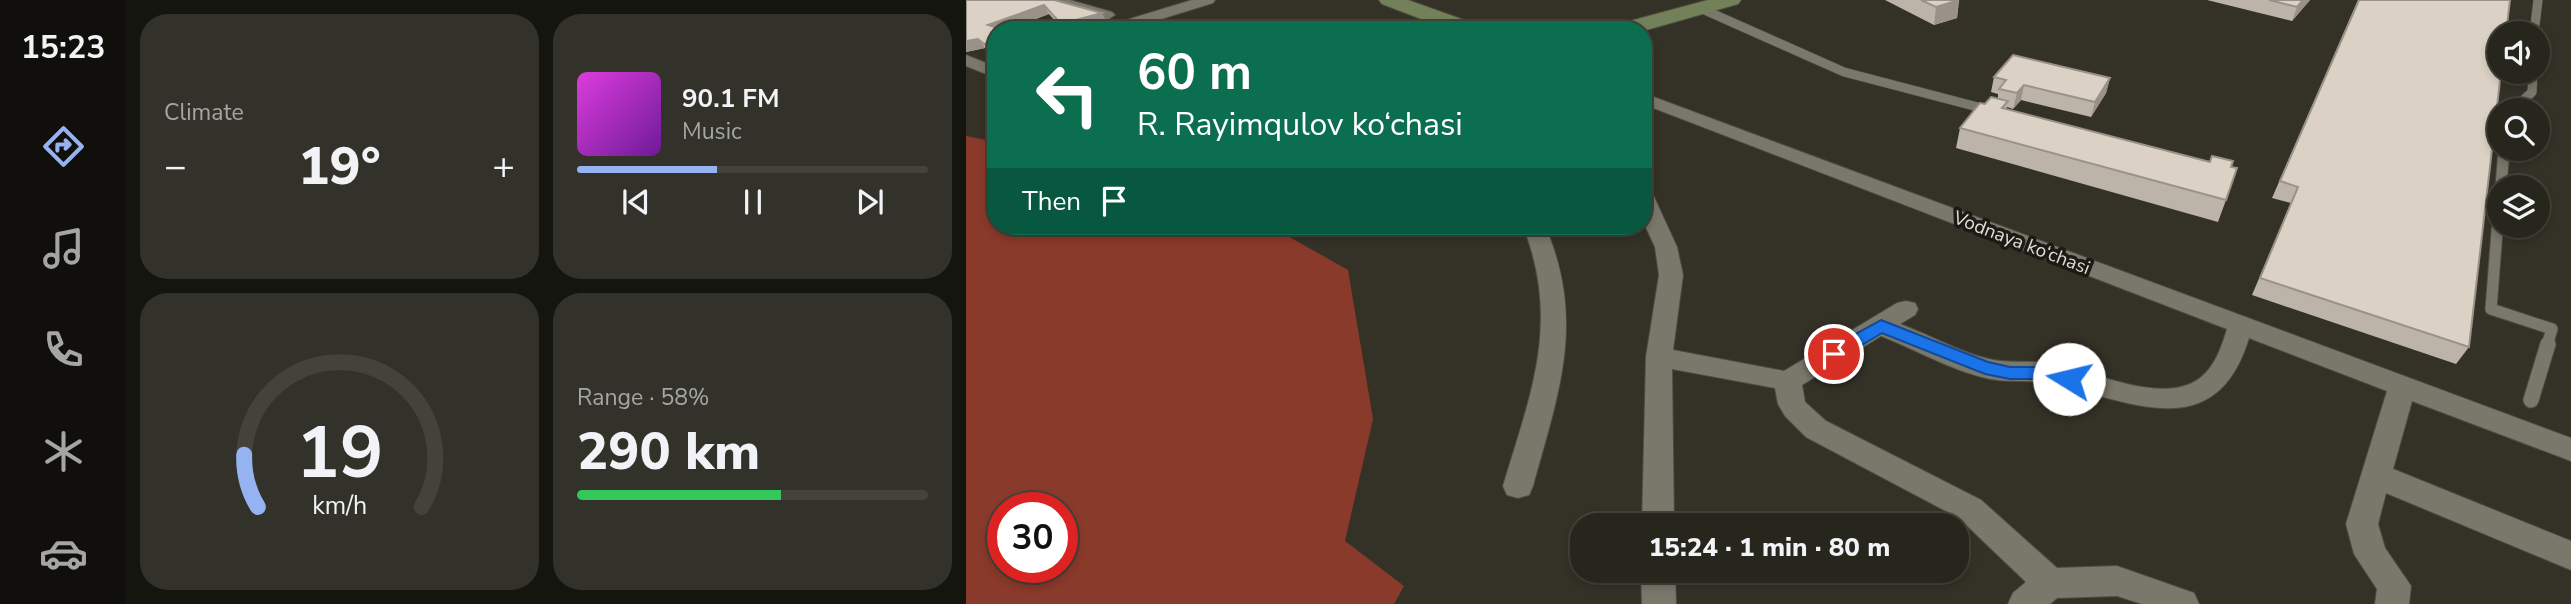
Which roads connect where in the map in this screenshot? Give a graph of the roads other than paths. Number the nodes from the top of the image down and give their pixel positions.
1 (1054, 0) edge
2 (1208, 0) edge
3 (1389, 0) edge
4 (2538, 0) edge
5 (1711, 3) edge
6 (1124, 21) edge
7 (1154, 21) edge
8 (1446, 21) edge
9 (1652, 21) edge
10 (2535, 21) edge
11 (966, 60) edge
12 (987, 66) edge
13 (1652, 101) edge
14 (2004, 114) edge
15 (1652, 216) edge
16 (1539, 235) edge
17 (2497, 238) edge
18 (1906, 309) dead end
19 (2241, 324) junction
20 (1881, 326) junction
21 (1659, 358) junction
22 (1788, 381) junction
23 (2402, 386) junction
24 (2531, 400) dead end
25 (2571, 450) edge
26 (2378, 476) junction
27 (1518, 486) dead end
28 (1658, 513) edge
29 (2571, 556) edge
30 (1658, 583) edge
31 (2037, 593) edge
32 (1659, 604) edge
33 (2182, 604) edge
34 (2392, 604) edge

1 - 6 street
2 - 7 street
3 - 8 main road
4 - 10 lane
5 - 9 main road
5 - 14 lane
11 - 12 street
13 - 19 street, Vodnaya ko‘chasi
15 - 21 street
16 - 27 street
17 - 24 lane
18 - 20 street
19 - 20 street
19 - 23 street, Vodnaya ko‘chasi
20 - 22 street
21 - 22 street
21 - 28 street
22 - 31 street
23 - 25 street, Vodnaya ko‘chasi
23 - 26 street
26 - 29 street
26 - 34 street
30 - 32 street
31 - 33 street

